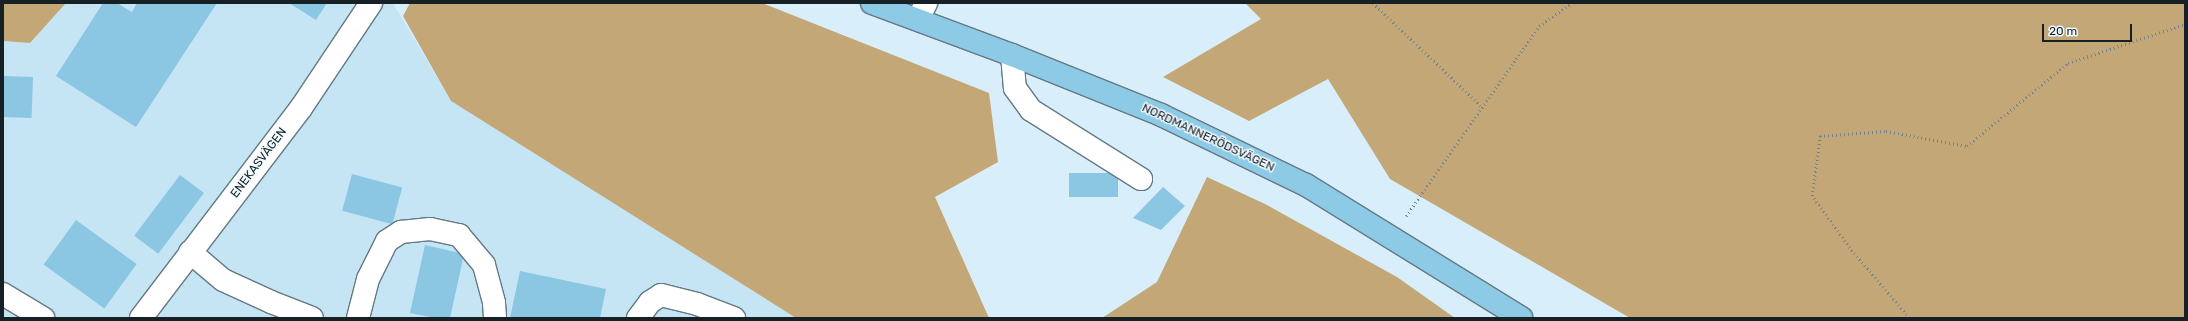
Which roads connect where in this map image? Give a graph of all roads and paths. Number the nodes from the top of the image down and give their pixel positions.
1 (371, 3) edge
2 (872, 3) edge
3 (1373, 3) edge
4 (1572, 3) edge
5 (922, 11) edge
6 (2185, 24) edge
7 (1012, 55) junction
8 (1481, 106) junction
9 (1141, 179) dead end
10 (1394, 238) junction
11 (190, 252) junction
12 (3, 294) edge
13 (43, 318) edge
14 (141, 318) edge
15 (312, 318) edge
16 (358, 318) edge
17 (495, 318) edge
18 (638, 318) edge
19 (734, 318) edge
20 (1521, 318) edge
21 (1909, 318) edge

1 - 11 street, ENEKASVÄGEN
2 - 5 main road, NORDMANNERÖDSVÄGEN
3 - 8 path
4 - 8 path
5 - 7 main road, NORDMANNERÖDSVÄGEN
6 - 21 path
7 - 9 street
7 - 10 main road, NORDMANNERÖDSVÄGEN
8 - 10 path
10 - 20 main road, NORDMANNERÖDSVÄGEN
11 - 14 street, ENEKASVÄGEN
11 - 15 street
12 - 13 street
16 - 17 street
18 - 19 street

